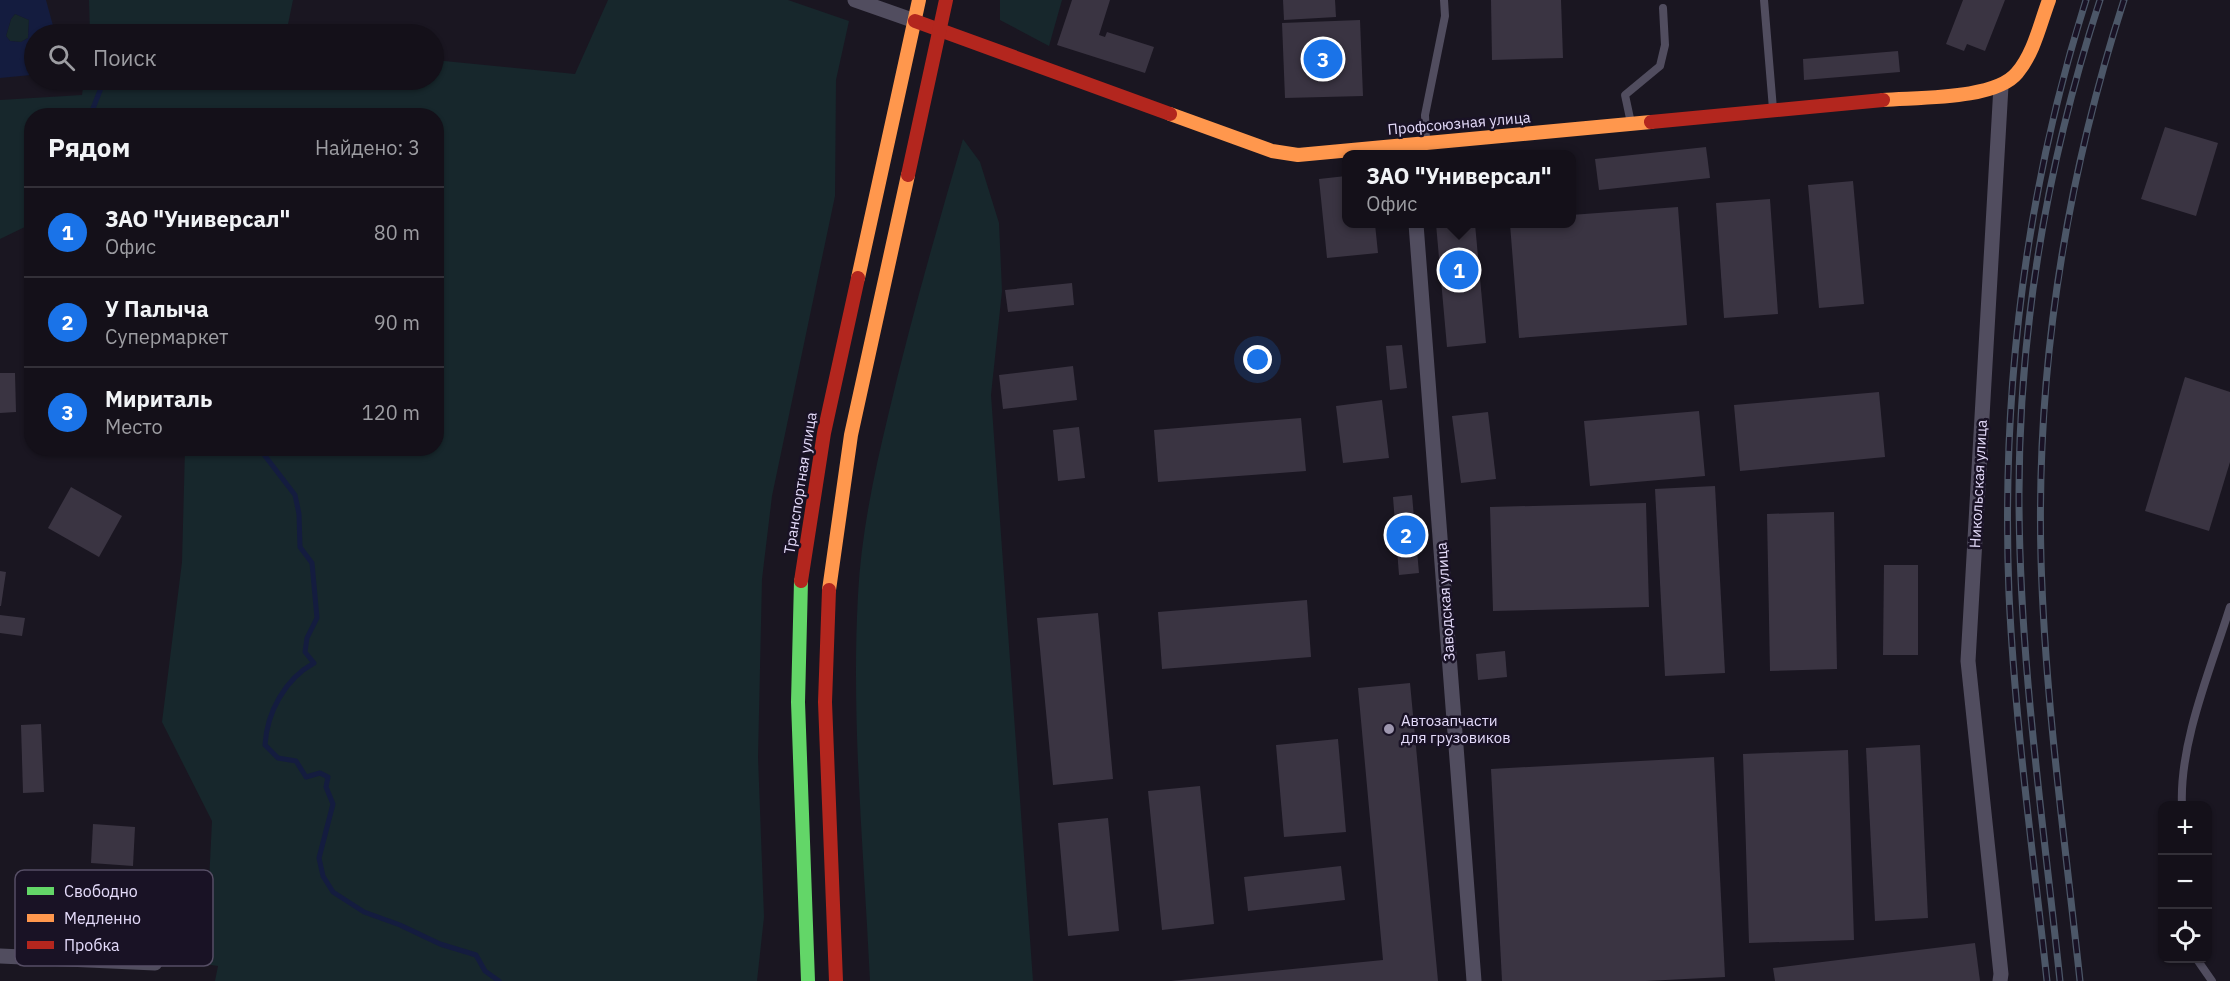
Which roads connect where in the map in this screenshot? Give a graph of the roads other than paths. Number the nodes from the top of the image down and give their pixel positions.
1 (855, 0) edge
2 (919, 0) edge
3 (946, 0) edge
4 (1444, 0) edge
5 (1764, 0) edge
6 (2049, 0) edge
7 (1663, 8) dead end
8 (915, 21) junction
9 (939, 30) junction
10 (2001, 86) junction
11 (1773, 111) junction
12 (1631, 123) junction
13 (1416, 147) edge
14 (1372, 150) edge
15 (1342, 152) edge
16 (1416, 228) edge
17 (2230, 607) edge
18 (2182, 801) edge
19 (0, 956) edge
20 (15, 957) edge
21 (2199, 963) edge
22 (808, 981) edge
23 (836, 981) edge
24 (1474, 981) edge
25 (2000, 981) edge
26 (2212, 981) edge

1 - 8 street
2 - 8 street, Транспортная улица
3 - 9 street
4 - 13 lane
5 - 11 lane
6 - 10 street
7 - 12 lane
8 - 9 street, Профсоюзная улица
8 - 22 street, Транспортная улица
9 - 15 street, Профсоюзная улица
9 - 23 street
10 - 11 street, Профсоюзная улица
10 - 25 street, Никольская улица
11 - 12 street, Профсоюзная улица
12 - 13 street, Профсоюзная улица
13 - 14 street, Профсоюзная улица
16 - 24 street, Заводская улица
17 - 18 lane
19 - 20 street
21 - 26 lane

